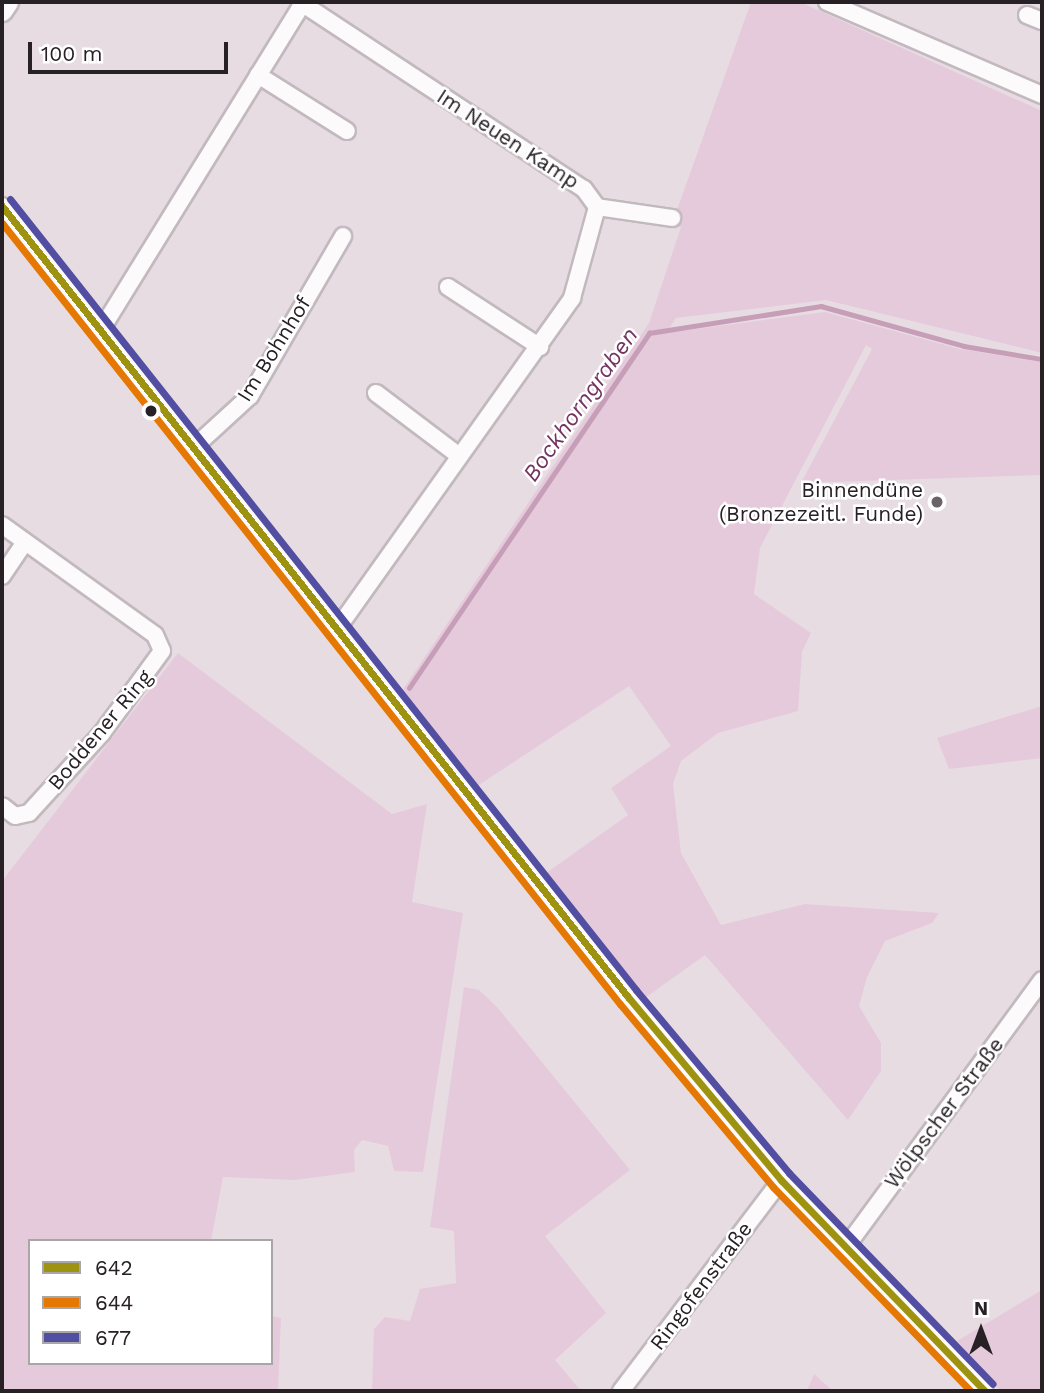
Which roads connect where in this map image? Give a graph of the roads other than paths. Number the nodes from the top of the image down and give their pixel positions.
1 (8, 2) edge
2 (827, 2) edge
3 (300, 4) edge
4 (2, 11) edge
5 (258, 75) junction
6 (1042, 94) edge
7 (347, 131) dead end
8 (2, 206) edge
9 (597, 207) junction
10 (672, 218) dead end
11 (343, 236) dead end
12 (448, 287) dead end
13 (102, 330) junction
14 (540, 347) junction
15 (376, 393) dead end
16 (191, 450) junction
17 (458, 455) junction
18 (2, 525) edge
19 (25, 542) junction
20 (2, 576) edge
21 (337, 629) junction
22 (2, 806) edge
23 (1042, 980) edge
24 (781, 1181) junction
25 (846, 1247) junction
26 (621, 1391) edge
27 (985, 1391) edge

1 - 4 main road
2 - 6 street
3 - 5 street
3 - 9 street, Im Neuen Kamp
5 - 7 street
5 - 13 street
8 - 13 street
9 - 10 street, Im Neuen Kamp
9 - 14 street, Im Neuen Kamp
11 - 16 street, Im Bohnhof
12 - 14 street
13 - 16 street
14 - 17 street, Im Neuen Kamp
15 - 17 street
16 - 21 street
17 - 21 street, Im Neuen Kamp
18 - 19 street, Boddener Ring
19 - 20 street
19 - 22 street, Boddener Ring
21 - 24 street
23 - 25 street, Wölpscher Straße
24 - 25 street
24 - 26 street, Ringofenstraße
25 - 27 street

